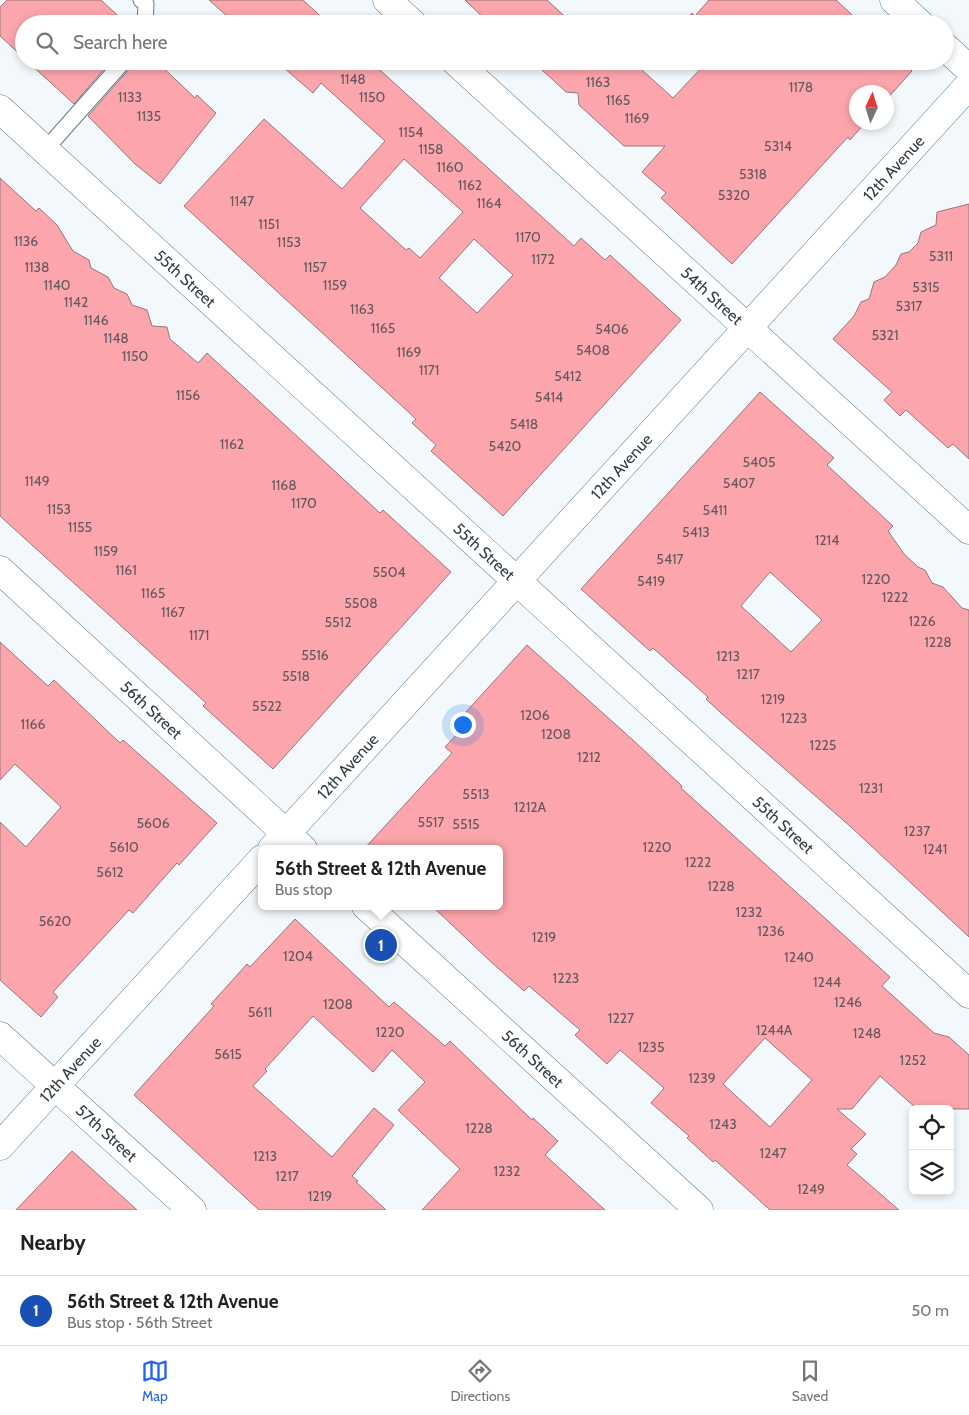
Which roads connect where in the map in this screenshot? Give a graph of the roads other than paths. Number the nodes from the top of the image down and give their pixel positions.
1 (141, 0) edge
2 (388, 0) edge
3 (894, 0) edge
4 (145, 15) edge
5 (404, 15) edge
6 (910, 15) edge
7 (954, 55) edge
8 (969, 69) edge
9 (116, 70) edge
10 (465, 70) edge
11 (969, 85) edge
12 (0, 108) edge
13 (45, 150) junction
14 (747, 328) junction
15 (969, 530) edge
16 (0, 570) edge
17 (517, 580) junction
18 (287, 843) edge
19 (258, 863) edge
20 (370, 910) edge
21 (969, 994) edge
22 (0, 1036) edge
23 (55, 1086) junction
24 (0, 1146) edge
25 (192, 1210) edge
26 (699, 1210) edge

1 - 4 lane
2 - 5 street
3 - 6 street
7 - 8 street
9 - 13 lane
10 - 14 street, 54th Street
11 - 14 street, 12th Avenue
12 - 13 street, 55th Street
13 - 17 street, 55th Street
14 - 15 street, 54th Street
14 - 17 street, 12th Avenue
16 - 18 street, 56th Street
17 - 18 street, 12th Avenue
17 - 21 street, 55th Street
19 - 23 street, 12th Avenue
20 - 26 street, 56th Street
22 - 23 street, 57th Street
23 - 24 street, 12th Avenue
23 - 25 street, 57th Street

